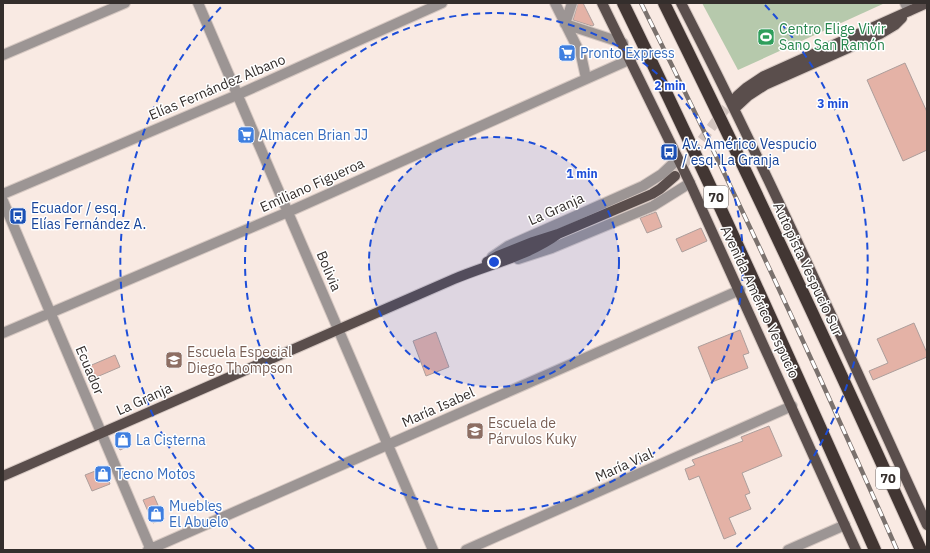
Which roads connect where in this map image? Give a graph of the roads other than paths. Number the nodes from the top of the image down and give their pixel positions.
1 (125, 3) edge
2 (198, 3) edge
3 (442, 3) edge
4 (555, 3) edge
5 (572, 3) edge
6 (602, 3) edge
7 (623, 3) edge
8 (664, 3) edge
9 (681, 3) edge
10 (927, 3) edge
11 (907, 7) edge
12 (565, 24) junction
13 (623, 43) junction
14 (3, 55) edge
15 (631, 59) junction
16 (586, 78) junction
17 (237, 95) junction
18 (737, 96) tunnel mouth
19 (734, 109) junction
20 (678, 159) junction
21 (675, 176) tunnel mouth
22 (690, 183) junction
23 (3, 194) edge
24 (3, 201) edge
25 (288, 212) junction
26 (558, 234) junction
27 (488, 262) junction
28 (505, 262) junction
29 (473, 271) junction
30 (740, 290) junction
31 (50, 312) junction
32 (338, 328) junction
33 (3, 333) edge
34 (792, 406) junction
35 (101, 433) junction
36 (388, 445) junction
37 (3, 476) edge
38 (845, 525) junction
39 (927, 525) edge
40 (150, 550) edge
41 (433, 550) edge
42 (466, 550) edge
43 (788, 550) edge
44 (856, 550) edge
45 (875, 550) edge
46 (921, 550) edge

1 - 14 street
2 - 17 street, Bolivia
3 - 17 street, Elías Fernández Albano
4 - 12 street
5 - 12 street
6 - 13 main road, Avenida Américo Vespucio
7 - 45 highway, 70
8 - 46 highway, Autopista Vespucio Sur / 70
9 - 19 main road
10 - 11 main road
11 - 18 main road
11 - 19 main road
12 - 13 street
12 - 16 street
13 - 15 main road, Avenida Américo Vespucio
15 - 16 street, Emiliano Figueroa
15 - 20 main road, Avenida Américo Vespucio
16 - 25 street, Emiliano Figueroa
17 - 23 street, Elías Fernández Albano
17 - 25 street, Bolivia
19 - 39 main road
20 - 22 main road, Avenida Américo Vespucio
20 - 27 street, La Granja
21 - 26 main road, La Granja
22 - 28 street, La Granja
22 - 30 main road, Avenida Américo Vespucio
24 - 31 street, Ecuador
25 - 31 street, Emiliano Figueroa
25 - 32 street, Bolivia
26 - 27 main road, La Granja
26 - 28 main road, La Granja
27 - 29 main road, La Granja
28 - 29 main road, La Granja
29 - 32 main road, La Granja
30 - 34 main road, Avenida Américo Vespucio
30 - 36 street, María Isabel
31 - 33 street, Emiliano Figueroa
31 - 35 street, Ecuador
32 - 35 main road, La Granja
32 - 36 street, Bolivia
34 - 38 main road, Avenida Américo Vespucio
34 - 42 street, María Vial
35 - 37 main road, La Granja
35 - 40 street, Ecuador
36 - 40 street, María Isabel
36 - 41 street, Bolivia
38 - 43 street
38 - 44 main road, Avenida Américo Vespucio

